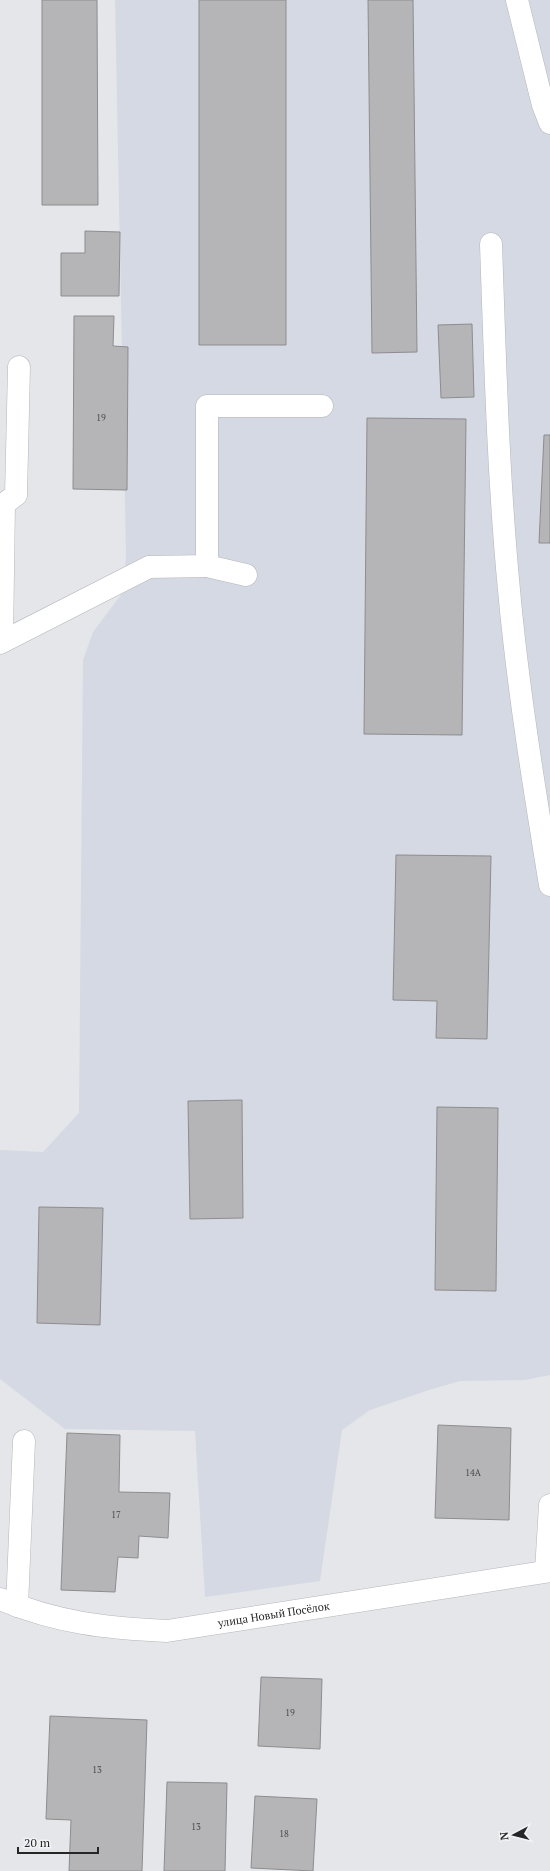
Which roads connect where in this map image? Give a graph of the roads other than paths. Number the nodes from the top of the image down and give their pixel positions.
1 (517, 0) edge
2 (550, 123) edge
3 (491, 244) dead end
4 (19, 367) dead end
5 (322, 406) dead end
6 (207, 566) junction
7 (246, 575) dead end
8 (1, 642) edge
9 (550, 885) edge
10 (24, 1441) dead end
11 (550, 1505) edge
12 (548, 1571) edge
13 (8, 1603) edge

1 - 2 street
3 - 9 street
4 - 8 street
5 - 6 street
6 - 7 street
6 - 8 street
10 - 13 street
11 - 12 street
12 - 13 street, улица Новый Посёлок

